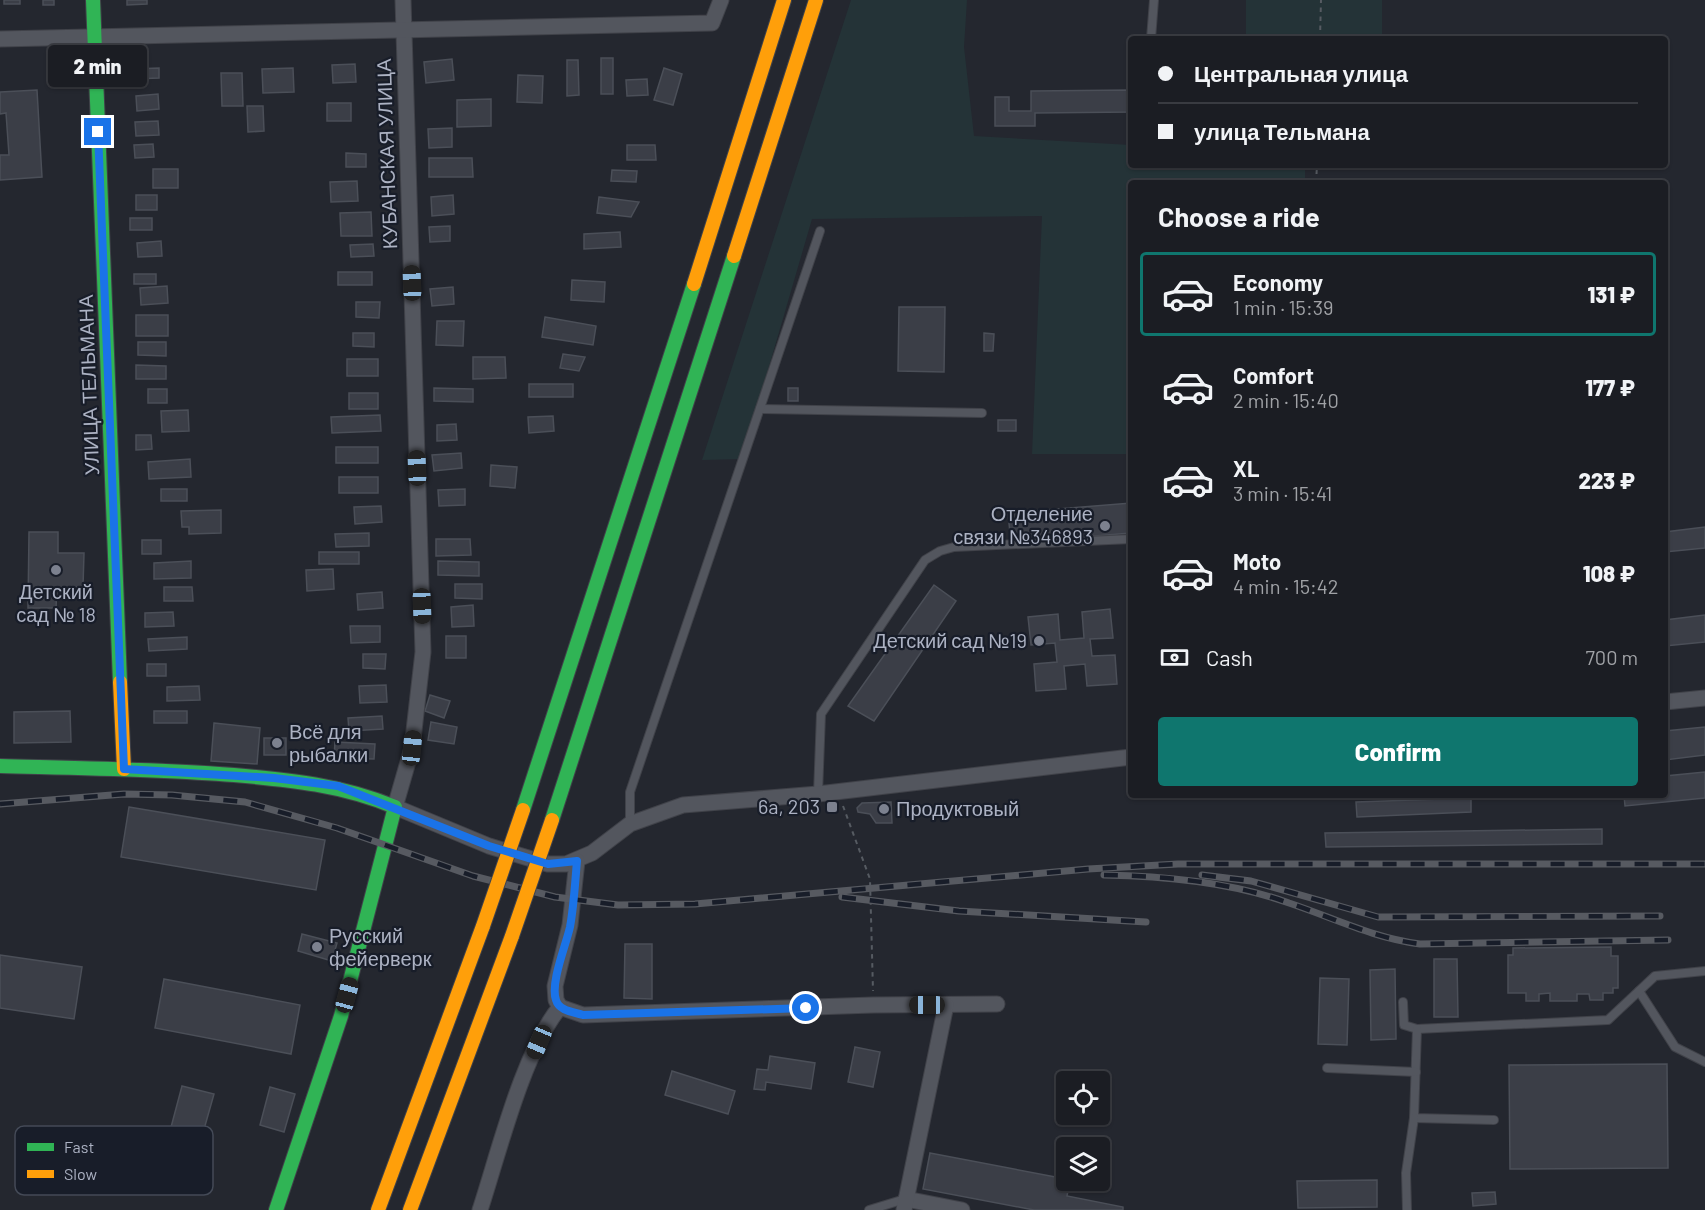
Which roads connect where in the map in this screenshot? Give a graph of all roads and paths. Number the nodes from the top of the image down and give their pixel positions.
1 (93, 0) edge
2 (403, 0) edge
3 (721, 0) edge
4 (783, 0) edge
5 (816, 0) edge
6 (1154, 0) edge
7 (1321, 0) edge
8 (404, 28) junction
9 (1151, 36) edge
10 (1320, 36) edge
11 (94, 38) junction
12 (0, 39) edge
13 (820, 231) dead end
14 (760, 409) junction
15 (982, 413) dead end
16 (1128, 539) edge
17 (1705, 698) edge
18 (1668, 702) edge
19 (1128, 757) edge
20 (0, 766) edge
21 (124, 769) junction
22 (838, 791) junction
23 (818, 794) junction
24 (395, 807) junction
25 (630, 824) junction
26 (577, 861) junction
27 (1705, 971) edge
28 (1639, 991) junction
29 (1403, 1002) dead end
30 (997, 1004) dead end
31 (873, 1005) junction
32 (945, 1005) junction
33 (560, 1007) junction
34 (1417, 1029) junction
35 (1705, 1062) edge
36 (1327, 1068) dead end
37 (1416, 1072) junction
38 (1414, 1118) junction
39 (1494, 1120) dead end
40 (905, 1205) edge
41 (276, 1210) edge
42 (378, 1210) edge
43 (410, 1210) edge
44 (480, 1210) edge
45 (869, 1210) edge
46 (962, 1210) edge
47 (1407, 1210) edge

1 - 11 main road, УЛИЦА ТЕЛЬМАНА
2 - 8 street, КУБАНСКАЯ УЛИЦА
3 - 8 street
4 - 42 main road, bridge
5 - 43 main road, bridge
6 - 9 lane
7 - 10 path
8 - 11 street
8 - 24 street, КУБАНСКАЯ УЛИЦА
11 - 12 street
11 - 21 main road, УЛИЦА ТЕЛЬМАНА
13 - 14 lane
14 - 15 lane
14 - 25 lane
16 - 23 lane
17 - 18 street
19 - 22 street
20 - 21 main road
21 - 24 main road
22 - 23 street
22 - 31 path
23 - 25 street
24 - 26 street
24 - 41 main road
25 - 26 street
26 - 33 street
27 - 28 lane
28 - 34 lane
28 - 35 lane
29 - 34 lane
30 - 32 street
31 - 32 street
31 - 33 street
32 - 40 street
33 - 44 street
34 - 37 lane
36 - 37 lane
37 - 38 lane
38 - 39 lane
38 - 47 lane
40 - 45 lane
40 - 46 street

